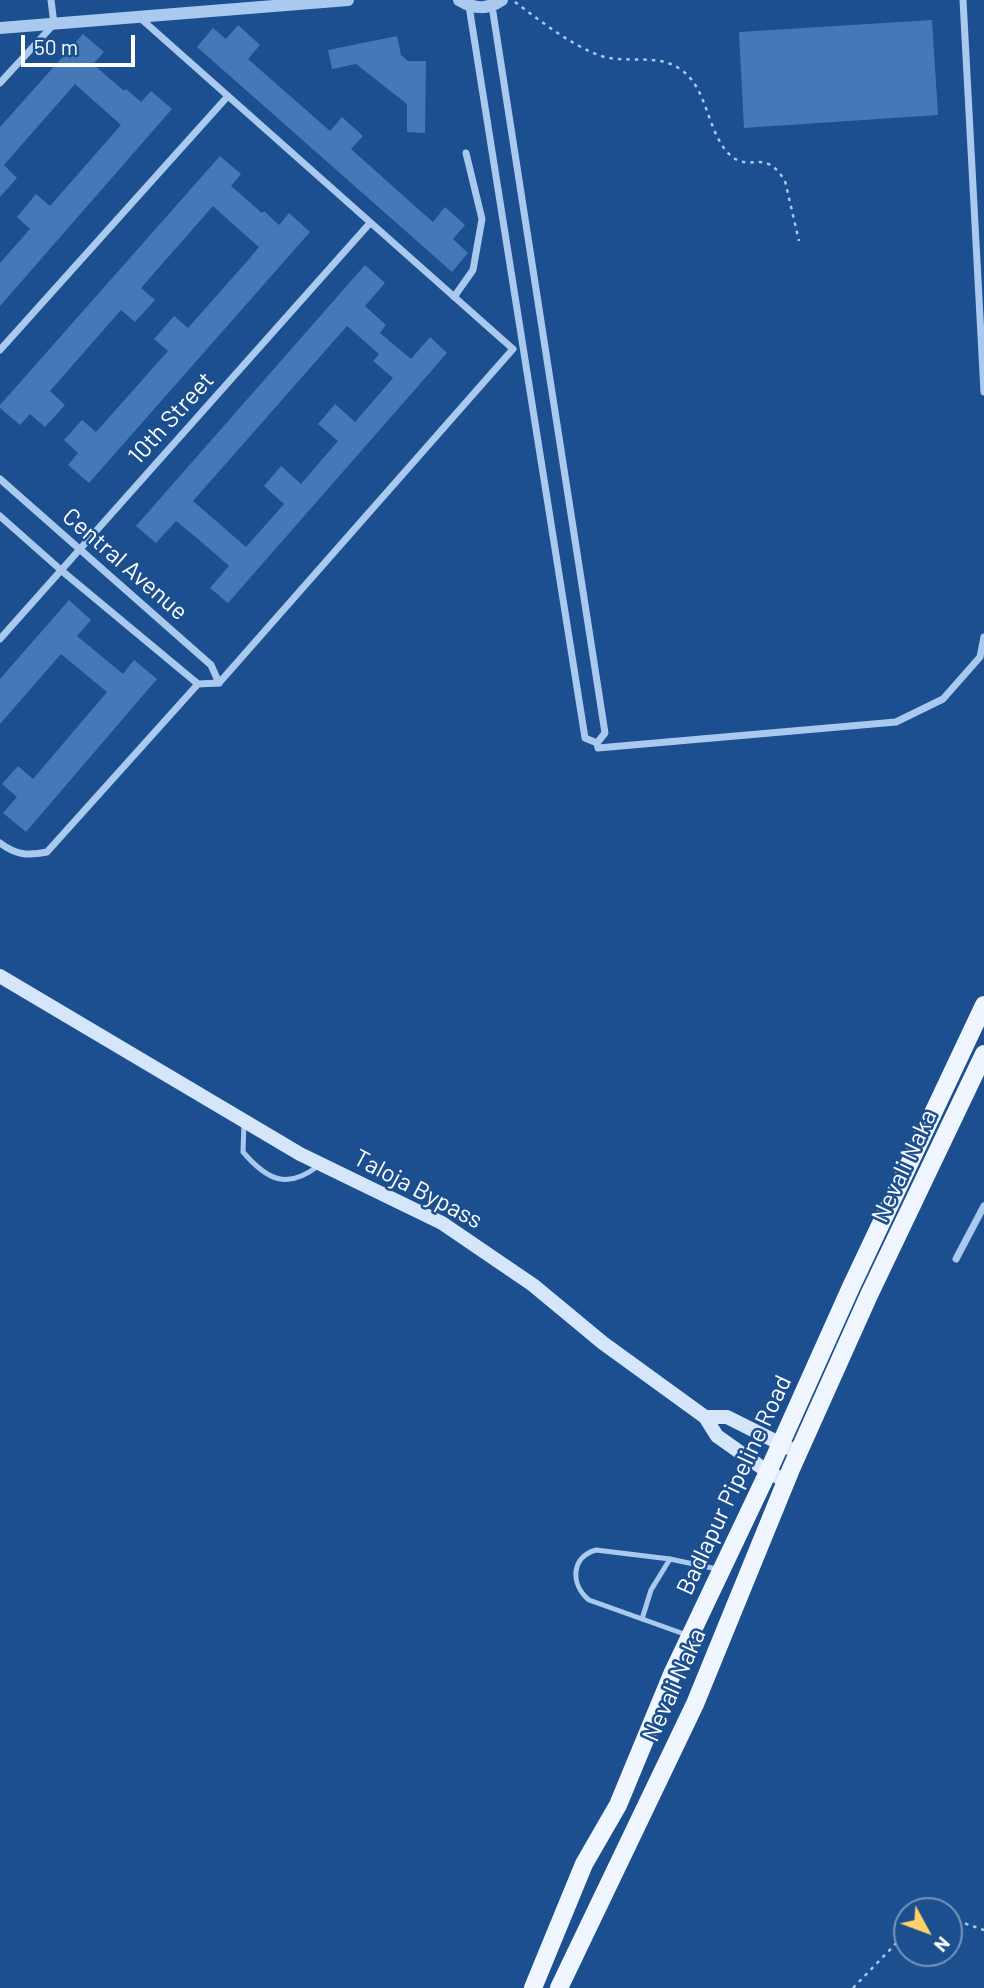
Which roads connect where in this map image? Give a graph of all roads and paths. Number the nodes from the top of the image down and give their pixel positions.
1 (51, 0) edge
2 (348, 0) edge
3 (512, 0) edge
4 (963, 0) edge
5 (464, 3) edge
6 (497, 3) edge
7 (138, 16) junction
8 (54, 24) junction
9 (0, 28) edge
10 (0, 83) edge
11 (228, 96) junction
12 (466, 153) dead end
13 (370, 223) junction
14 (799, 241) dead end
15 (454, 297) junction
16 (0, 350) edge
17 (984, 392) edge
18 (0, 479) edge
19 (0, 516) edge
20 (80, 550) junction
21 (62, 571) junction
22 (984, 637) edge
23 (0, 639) edge
24 (219, 683) junction
25 (198, 684) junction
26 (597, 743) junction
27 (0, 844) edge
28 (0, 976) edge
29 (984, 1005) edge
30 (984, 1054) edge
31 (244, 1121) junction
32 (321, 1164) junction
33 (984, 1206) edge
34 (957, 1259) dead end
35 (705, 1417) junction
36 (781, 1444) junction
37 (799, 1453) junction
38 (768, 1472) junction
39 (786, 1481) junction
40 (670, 1559) junction
41 (722, 1570) junction
42 (642, 1619) junction
43 (690, 1636) junction
44 (618, 1805) junction
45 (642, 1814) junction
46 (963, 1923) edge
47 (984, 1930) edge
48 (893, 1947) edge
49 (533, 1988) edge
50 (559, 1988) edge
51 (853, 1988) edge

1 - 8 street
2 - 7 street
3 - 14 path
4 - 17 street
5 - 6 street
5 - 26 street
6 - 26 street
7 - 8 street
7 - 11 street
8 - 9 street
8 - 10 street
11 - 13 street
11 - 16 street
12 - 15 street
13 - 15 street
13 - 20 street, 10th Street
15 - 24 street
18 - 20 street, Central Avenue
19 - 21 street, Central Avenue
20 - 21 street, 10th Street
20 - 24 street, Central Avenue
21 - 23 street, 10th Street
21 - 25 street, Central Avenue
22 - 26 street
24 - 25 street
25 - 27 street
28 - 31 main road, Taloja Bypass
29 - 36 main road, Badlapur Pipeline Road
30 - 37 main road, Nevali Naka
31 - 32 main road, Taloja Bypass
31 - 32 lane
32 - 35 main road, Taloja Bypass
33 - 34 street
35 - 36 main road
35 - 38 main road, Taloja Bypass
36 - 37 main road
36 - 38 main road, Badlapur Pipeline Road
37 - 39 main road, Nevali Naka
38 - 39 main road, Taloja Bypass
38 - 41 main road, Badlapur Pipeline Road
39 - 45 main road, Nevali Naka
40 - 41 lane
40 - 42 lane
40 - 42 lane
41 - 43 main road, Badlapur Pipeline Road
42 - 43 lane
43 - 44 main road, Badlapur Pipeline Road
44 - 45 main road
44 - 49 main road, Badlapur Pipeline Road
45 - 50 main road, Nevali Naka
46 - 47 path
48 - 51 path

